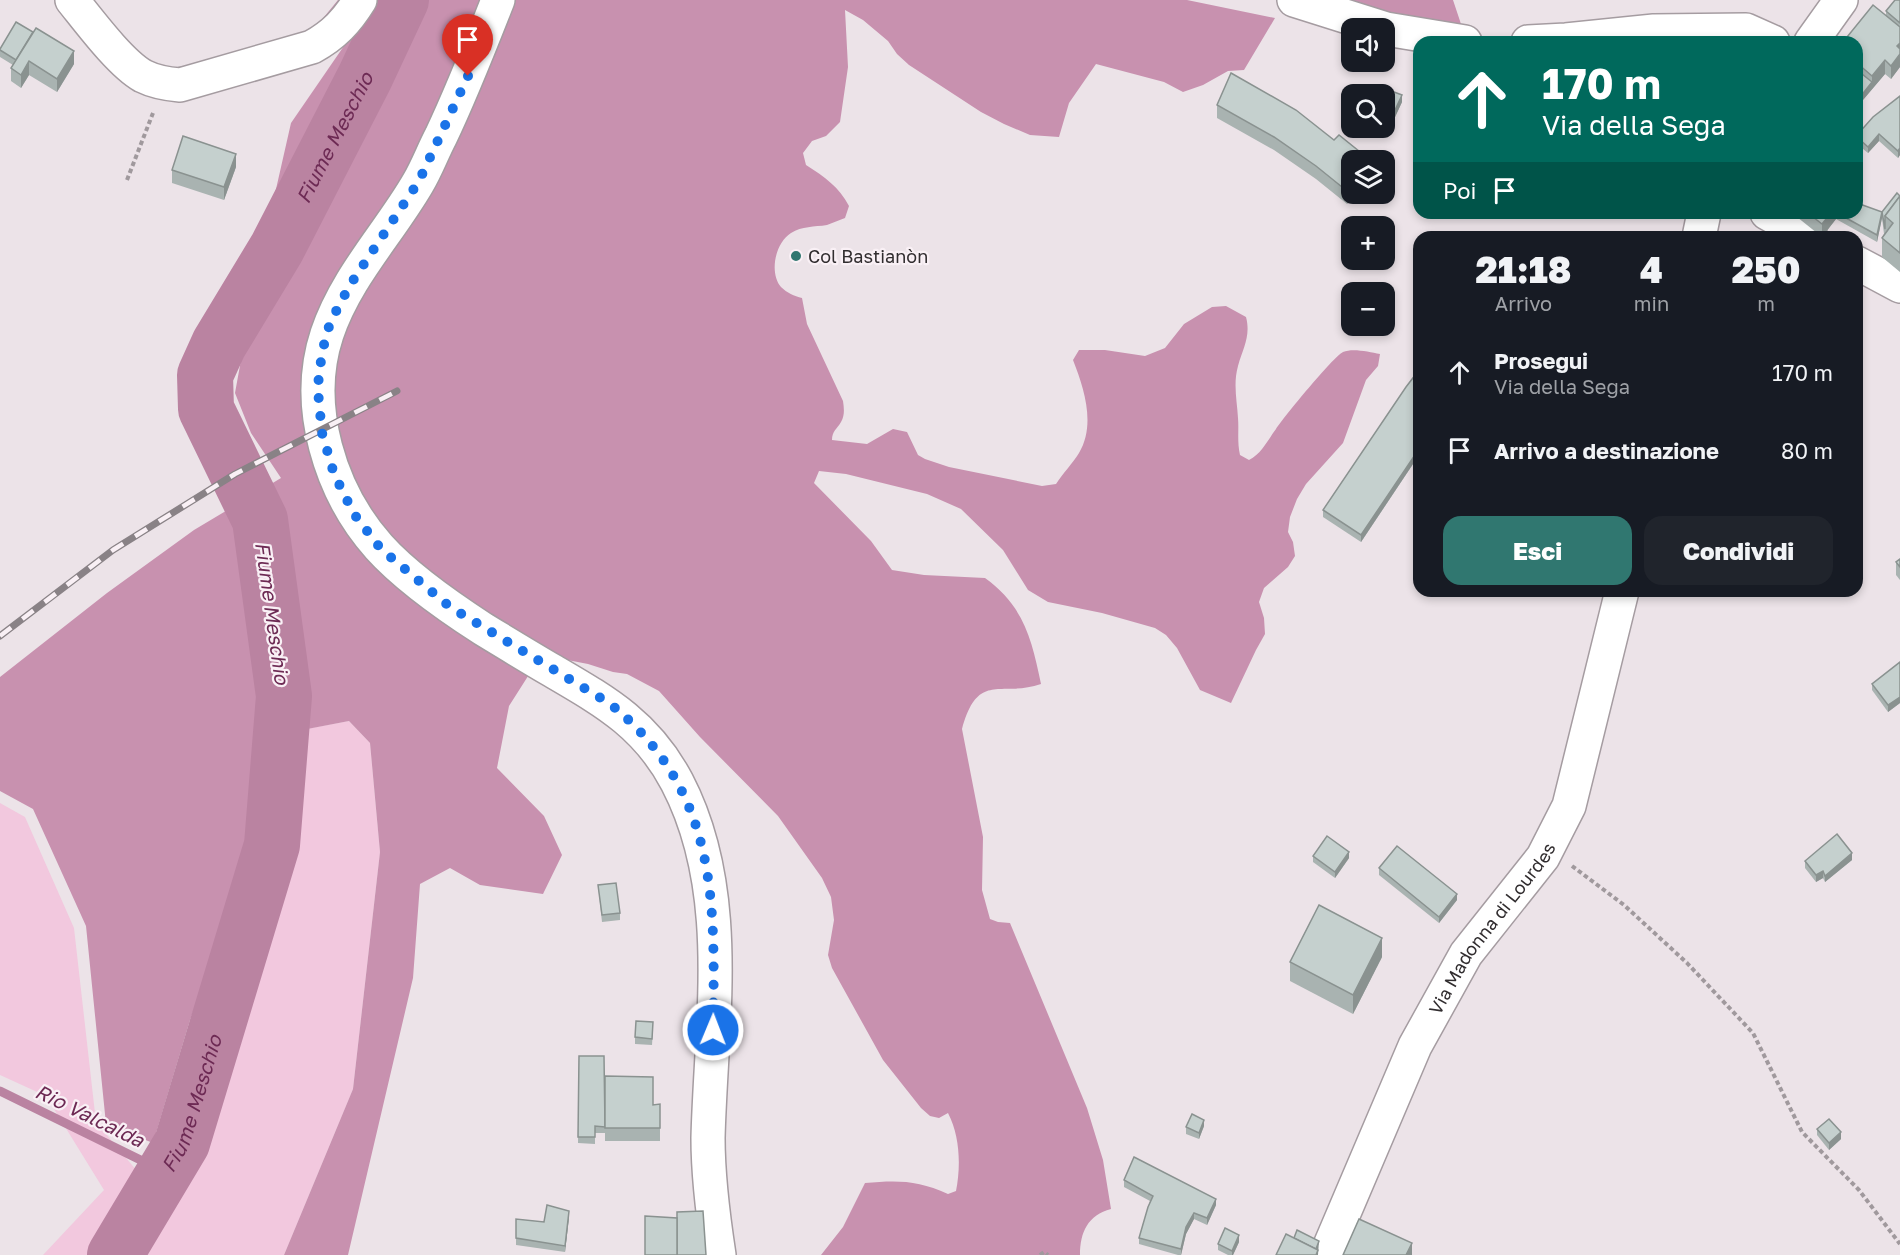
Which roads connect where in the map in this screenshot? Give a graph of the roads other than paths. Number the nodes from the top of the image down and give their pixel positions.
1 (72, 0) edge
2 (360, 0) edge
3 (498, 0) edge
4 (1294, 0) edge
5 (1840, 0) edge
6 (1429, 36) edge
7 (1605, 36) edge
8 (1760, 36) edge
9 (1814, 36) edge
10 (1778, 219) edge
11 (1799, 231) edge
12 (1863, 265) edge
13 (1900, 286) edge
14 (1621, 597) edge
15 (719, 1255) edge
16 (1326, 1255) edge

1 - 2 street
3 - 15 street
4 - 6 street
5 - 9 street
7 - 8 street
10 - 11 street
12 - 13 street
14 - 16 street, Via Madonna di Lourdes

